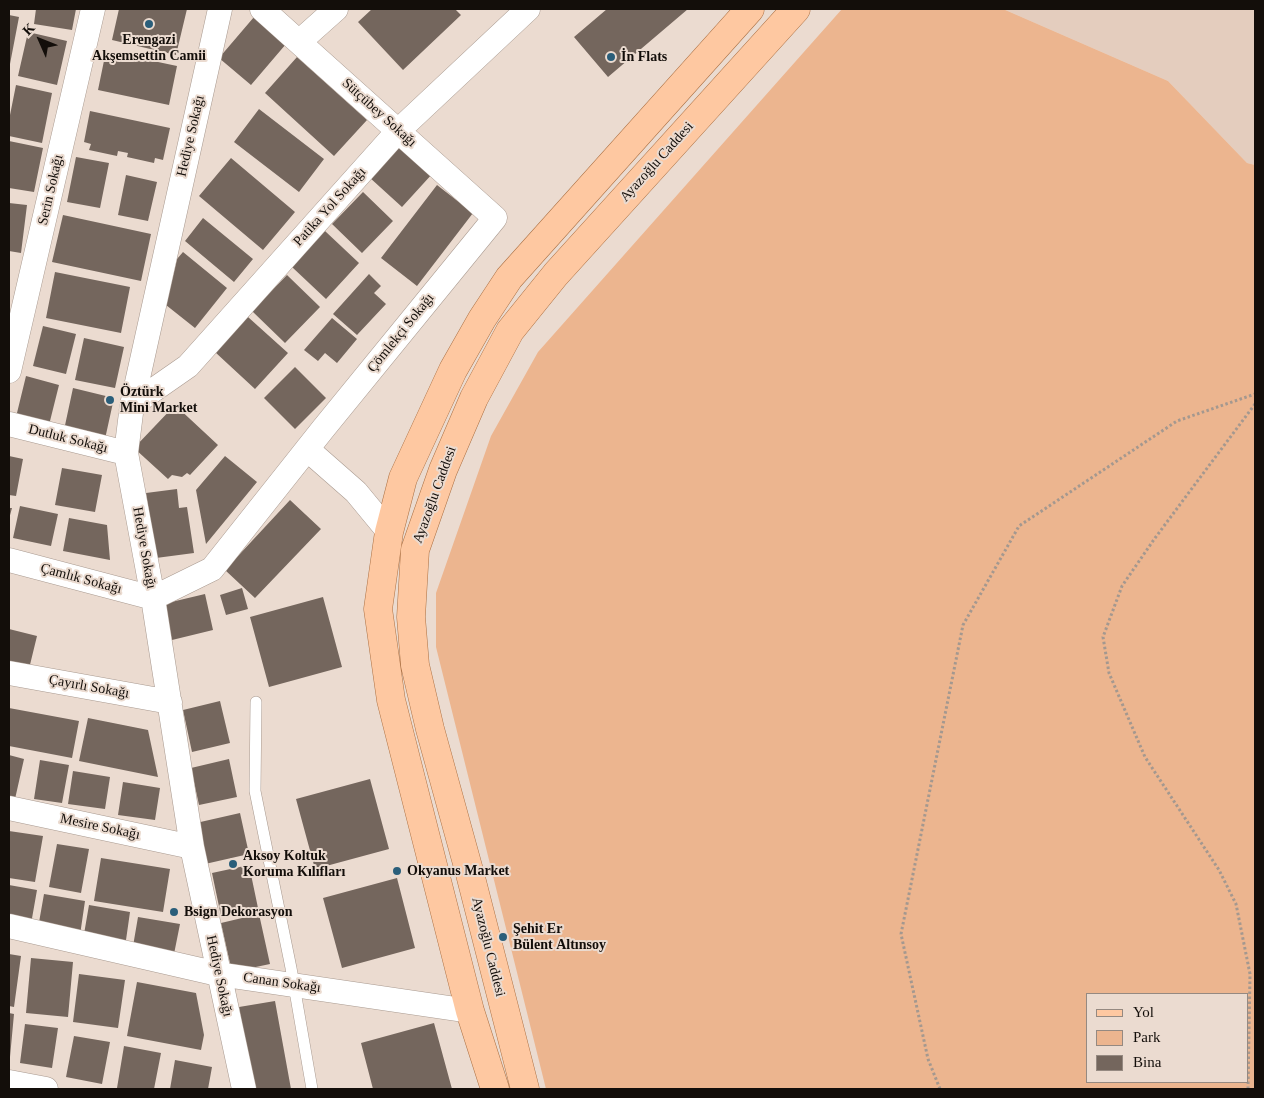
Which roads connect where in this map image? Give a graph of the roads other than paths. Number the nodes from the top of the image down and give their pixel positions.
1 (93, 9) edge
2 (220, 9) edge
3 (262, 9) edge
4 (336, 9) edge
5 (528, 9) edge
6 (750, 9) edge
7 (796, 9) edge
8 (299, 42) junction
9 (398, 131) junction
10 (495, 218) joint
11 (9, 372) edge
12 (132, 405) junction
13 (9, 424) edge
14 (307, 449) junction
15 (126, 453) junction
16 (389, 532) junction
17 (9, 560) edge
18 (153, 598) junction
19 (9, 673) edge
20 (170, 702) junction
21 (256, 702) dead end
22 (9, 808) edge
23 (192, 847) junction
24 (9, 926) edge
25 (218, 974) junction
26 (293, 985) junction
27 (470, 1011) junction
28 (9, 1082) edge
29 (46, 1089) edge
30 (244, 1089) edge
31 (312, 1089) edge
32 (495, 1089) edge
33 (525, 1089) edge

1 - 11 street, Serin Sokağı
2 - 12 street, Hediye Sokağı
3 - 8 street, Sütçübey Sokağı
4 - 8 street
5 - 9 street, Patika Yol Sokağı
6 - 16 main road
7 - 33 main road, Ayazoğlu Caddesi
8 - 9 street, Sütçübey Sokağı
9 - 10 street, Sütçübey Sokağı
9 - 12 street, Patika Yol Sokağı
10 - 14 street, Çömlekçi Sokağı
12 - 15 street, Hediye Sokağı
13 - 15 street, Dutluk Sokağı
14 - 16 street
14 - 18 street, Çömlekçi Sokağı
15 - 18 street, Hediye Sokağı
16 - 27 main road
17 - 18 street, Çamlık Sokağı
18 - 20 street, Hediye Sokağı
19 - 20 street, Çayırlı Sokağı
20 - 23 street, Hediye Sokağı
21 - 26 lane
22 - 23 street, Mesire Sokağı
23 - 25 street, Hediye Sokağı
24 - 25 street, Canan Sokağı
25 - 26 street, Canan Sokağı
25 - 30 street, Hediye Sokağı
26 - 27 street, Canan Sokağı
26 - 31 lane
27 - 32 main road
28 - 29 street

